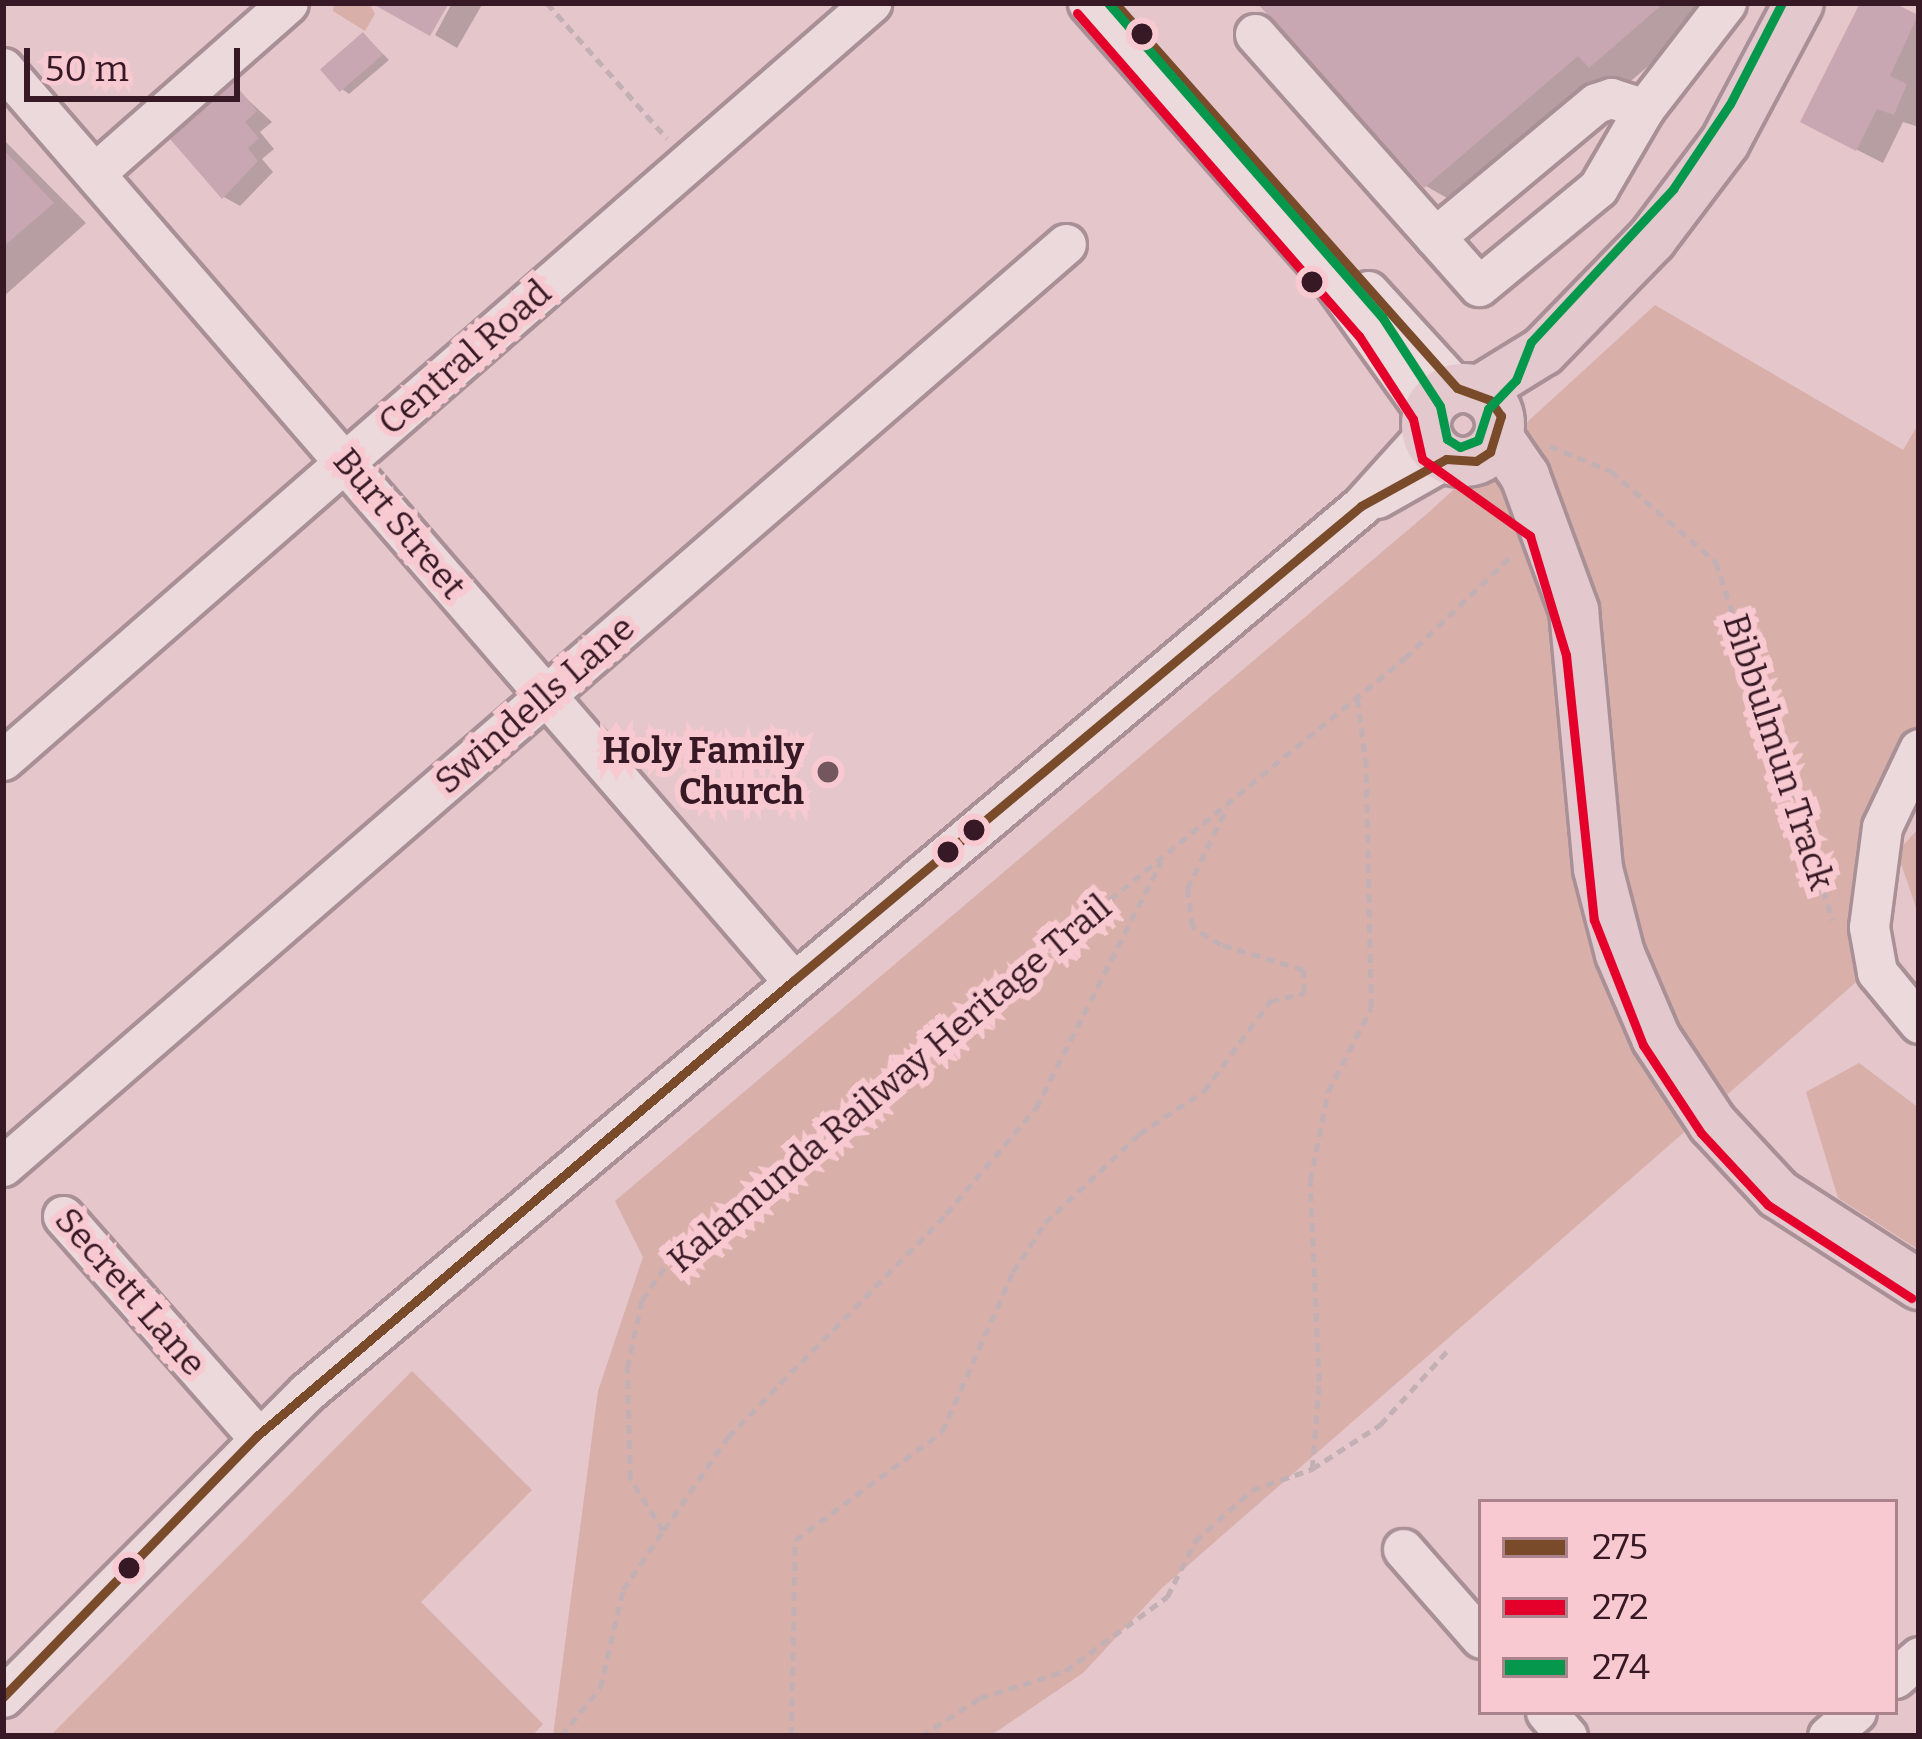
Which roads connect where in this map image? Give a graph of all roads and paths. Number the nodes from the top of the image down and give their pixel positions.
1 (288, 3) edge
2 (547, 3) edge
3 (871, 3) edge
4 (1088, 3) edge
5 (1115, 3) edge
6 (1730, 3) edge
7 (1793, 15) edge
8 (1255, 34) dead end
9 (3, 68) edge
10 (1644, 110) junction
11 (671, 142) dead end
12 (95, 173) junction
13 (1435, 237) junction
14 (1066, 244) dead end
15 (1471, 427) junction
16 (347, 460) junction
17 (1543, 526) junction
18 (544, 697) junction
19 (1357, 697) junction
20 (1919, 749) edge
21 (3, 760) edge
22 (1228, 803) junction
23 (1164, 857) junction
24 (1839, 940) dead end
25 (793, 981) junction
26 (1919, 1023) edge
27 (6, 1157) edge
28 (63, 1216) dead end
29 (1919, 1285) edge
30 (1449, 1349) dead end
31 (257, 1436) junction
32 (1312, 1469) junction
33 (663, 1531) junction
34 (1403, 1550) dead end
35 (1478, 1635) edge
36 (3, 1696) edge
37 (1852, 1715) edge
38 (561, 1736) edge
39 (791, 1736) edge
40 (921, 1736) edge
41 (1828, 1736) edge

1 - 12 street
2 - 11 path
3 - 16 street, Central Road
4 - 15 street
5 - 15 street
6 - 7 street
6 - 10 street
7 - 15 main road
8 - 13 street
9 - 12 street, Burt Street
10 - 13 street
10 - 13 street
12 - 16 street, Burt Street
14 - 18 street, Swindells Lane
15 - 17 main road
15 - 24 path, Bibbulmun Track
15 - 25 street
16 - 18 street, Burt Street
16 - 21 street, Central Road
17 - 19 path, Kalamunda Railway Heritage Trail
17 - 29 main road
18 - 25 street, Burt Street
18 - 27 street, Swindells Lane
19 - 22 path, Kalamunda Railway Heritage Trail
19 - 32 path
20 - 26 street
22 - 23 path, Kalamunda Railway Heritage Trail
22 - 39 path, Kalamunda Railway Heritage Trail
23 - 33 path, Kalamunda Railway Heritage Trail
23 - 33 path, Kalamunda Railway Heritage Trail
25 - 31 street
28 - 31 street, Secrett Lane
30 - 32 path
31 - 36 street
32 - 40 path
33 - 38 path, Kalamunda Railway Heritage Trail
34 - 35 street
37 - 41 street

